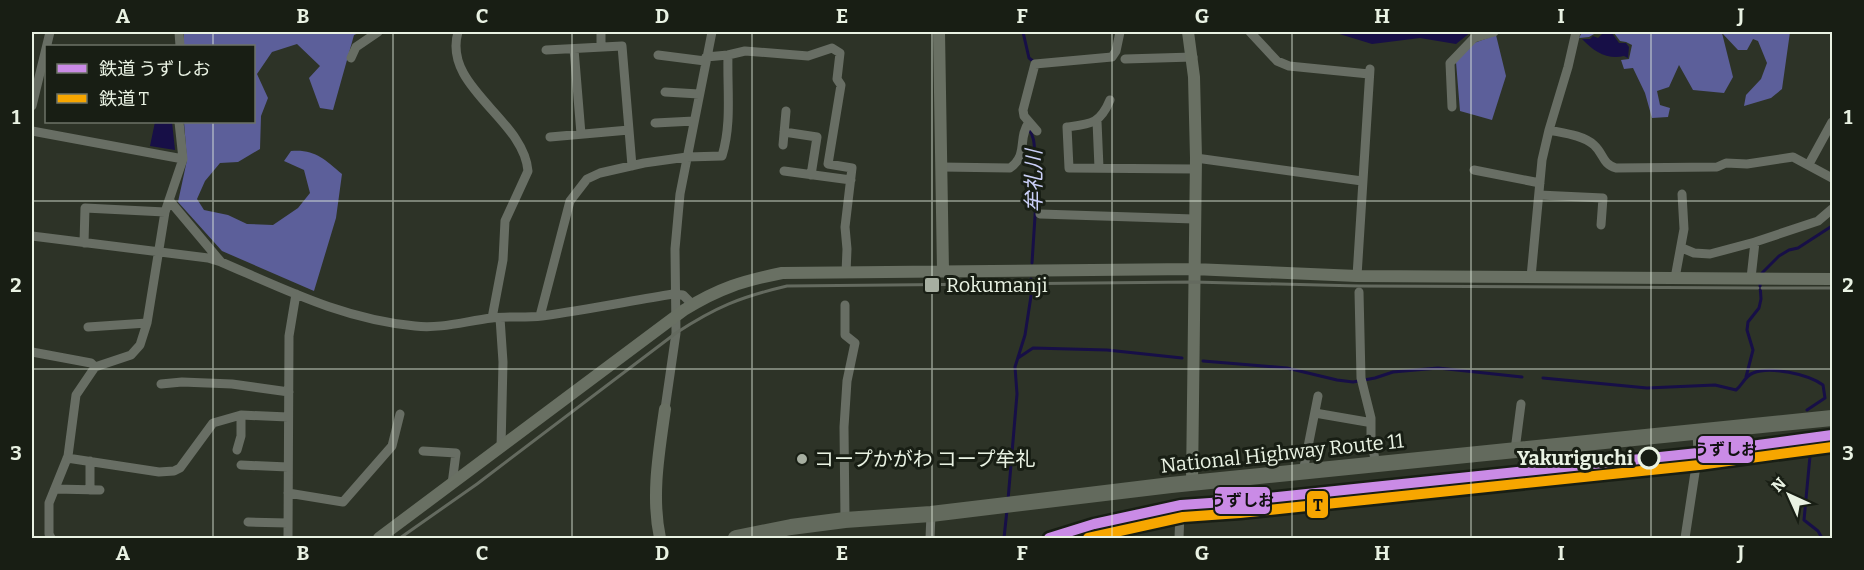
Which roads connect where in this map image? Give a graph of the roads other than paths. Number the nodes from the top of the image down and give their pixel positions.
1 (378, 32) edge
2 (458, 32) edge
3 (601, 32) edge
4 (712, 32) edge
5 (939, 32) edge
6 (1120, 32) edge
7 (1188, 32) edge
8 (1250, 32) edge
9 (1494, 32) edge
10 (1576, 32) edge
11 (45, 46) edge
12 (602, 47) junction
13 (574, 49) junction
14 (546, 50) dead end
15 (658, 55) dead end
16 (728, 56) junction
17 (1193, 57) junction
18 (351, 58) dead end
19 (706, 59) junction
20 (1125, 59) dead end
21 (36, 72) edge
22 (665, 92) dead end
23 (699, 94) junction
24 (1110, 100) dead end
25 (32, 106) edge
26 (1452, 107) dead end
27 (786, 111) dead end
28 (694, 121) junction
29 (1097, 121) junction
30 (1029, 122) junction
31 (1833, 122) edge
32 (179, 123) edge
33 (655, 123) dead end
34 (629, 130) junction
35 (1549, 130) junction
36 (32, 131) edge
37 (1037, 131) dead end
38 (784, 132) junction
39 (581, 135) junction
40 (550, 137) dead end
41 (783, 145) dead end
42 (687, 157) junction
43 (183, 159) junction
44 (1195, 164) junction
45 (1809, 164) junction
46 (632, 166) junction
47 (941, 167) junction
48 (1099, 168) junction
49 (1474, 170) dead end
50 (784, 171) dead end
51 (811, 175) junction
52 (1833, 178) edge
53 (851, 180) junction
54 (1362, 181) junction
55 (1540, 183) junction
56 (1682, 194) dead end
57 (1539, 195) junction
58 (169, 200) junction
59 (1833, 209) edge
60 (165, 212) junction
61 (1040, 214) dead end
62 (1194, 219) junction
63 (1601, 225) dead end
64 (32, 236) edge
65 (1755, 242) junction
66 (84, 243) junction
67 (1682, 248) junction
68 (157, 252) junction
69 (221, 262) junction
70 (1193, 269) junction
71 (942, 272) junction
72 (846, 273) junction
73 (1357, 276) junction
74 (1531, 277) junction
75 (1675, 278) junction
76 (1751, 278) junction
77 (1833, 279) edge
78 (1359, 292) dead end
79 (296, 294) junction
80 (676, 294) junction
81 (693, 304) junction
82 (845, 305) dead end
83 (540, 316) junction
84 (676, 317) junction
85 (496, 318) junction
86 (147, 323) junction
87 (88, 327) dead end
88 (32, 352) edge
89 (95, 367) junction
90 (161, 384) dead end
91 (288, 392) junction
92 (1318, 396) dead end
93 (1521, 404) dead end
94 (665, 409) joint
95 (1315, 413) junction
96 (400, 414) dead end
97 (241, 415) junction
98 (288, 417) junction
99 (1833, 418) edge
100 (1367, 422) dead end
101 (1697, 432) junction
102 (501, 448) junction
103 (237, 450) dead end
104 (1515, 450) junction
105 (423, 451) dead end
106 (67, 458) junction
107 (90, 461) junction
108 (241, 465) dead end
109 (1376, 465) junction
110 (288, 467) junction
111 (1303, 472) junction
112 (1192, 483) junction
113 (452, 484) junction
114 (55, 489) junction
115 (90, 490) junction
116 (100, 490) dead end
117 (288, 493) junction
118 (1180, 513) dead end
119 (931, 514) junction
120 (845, 520) junction
121 (248, 522) dead end
122 (288, 523) junction
123 (51, 538) edge
124 (288, 538) edge
125 (379, 538) edge
126 (660, 538) edge
127 (736, 538) edge
128 (930, 538) edge
129 (1179, 538) edge
130 (1685, 538) edge

1 - 18 street
2 - 85 street
3 - 12 street
4 - 19 street
5 - 47 street
6 - 30 street
7 - 17 street
8 - 54 street
9 - 26 street
10 - 35 street
11 - 21 street
12 - 13 street
12 - 34 street
13 - 14 street
13 - 39 street
15 - 19 street
16 - 19 street
16 - 42 street
16 - 53 street
17 - 20 street
17 - 44 street
19 - 23 street
21 - 25 street
22 - 23 street
23 - 28 street
24 - 29 street
27 - 38 street
28 - 33 street
28 - 42 street
29 - 48 street
29 - 48 street
30 - 37 street
30 - 47 street
31 - 45 street
32 - 43 street
34 - 39 street
34 - 46 street
35 - 45 street
35 - 55 street
36 - 43 street
38 - 41 street
38 - 51 street
39 - 40 street
42 - 46 street
42 - 80 street
43 - 58 street
44 - 48 street
44 - 54 street
44 - 62 street
45 - 52 street
46 - 83 street
47 - 71 street
49 - 55 street
50 - 51 street
51 - 53 street
53 - 72 street
54 - 73 street
55 - 57 street
56 - 67 street
57 - 63 street
57 - 74 street
58 - 60 street
58 - 69 street
59 - 65 street
60 - 66 street
60 - 68 street
61 - 62 street
62 - 70 street
64 - 66 street
65 - 67 street
65 - 76 street
66 - 68 street
67 - 75 street
68 - 69 street
68 - 86 street
69 - 79 street
70 - 71 street
70 - 73 street
70 - 112 street
71 - 72 street
72 - 81 street
73 - 74 street
74 - 75 street
75 - 76 street
76 - 77 street
78 - 109 street
79 - 85 street
79 - 91 street
80 - 81 street
80 - 83 street
80 - 84 street
81 - 84 street
82 - 120 street
83 - 85 street
84 - 94 street
84 - 102 street
85 - 102 street
86 - 87 street
86 - 89 street
88 - 89 street
89 - 106 street
90 - 91 street
91 - 98 street
92 - 95 street
93 - 104 street
94 - 126 street
95 - 100 street
95 - 111 street
96 - 117 street
97 - 98 street
97 - 103 street
97 - 107 street
98 - 110 street
99 - 101 highway, National Highway Route 11
101 - 104 highway, National Highway Route 11
101 - 130 street
102 - 113 street
104 - 109 highway, National Highway Route 11
105 - 113 street
106 - 107 street
106 - 114 street
107 - 115 street
108 - 110 street
109 - 111 highway, National Highway Route 11
110 - 117 street
111 - 112 highway, National Highway Route 11
112 - 119 highway, National Highway Route 11
113 - 125 street
114 - 115 street
114 - 123 street
115 - 116 street
117 - 122 street
118 - 129 street
119 - 120 highway, National Highway Route 11
119 - 128 street
120 - 127 highway, National Highway Route 11
121 - 122 street
122 - 124 street

